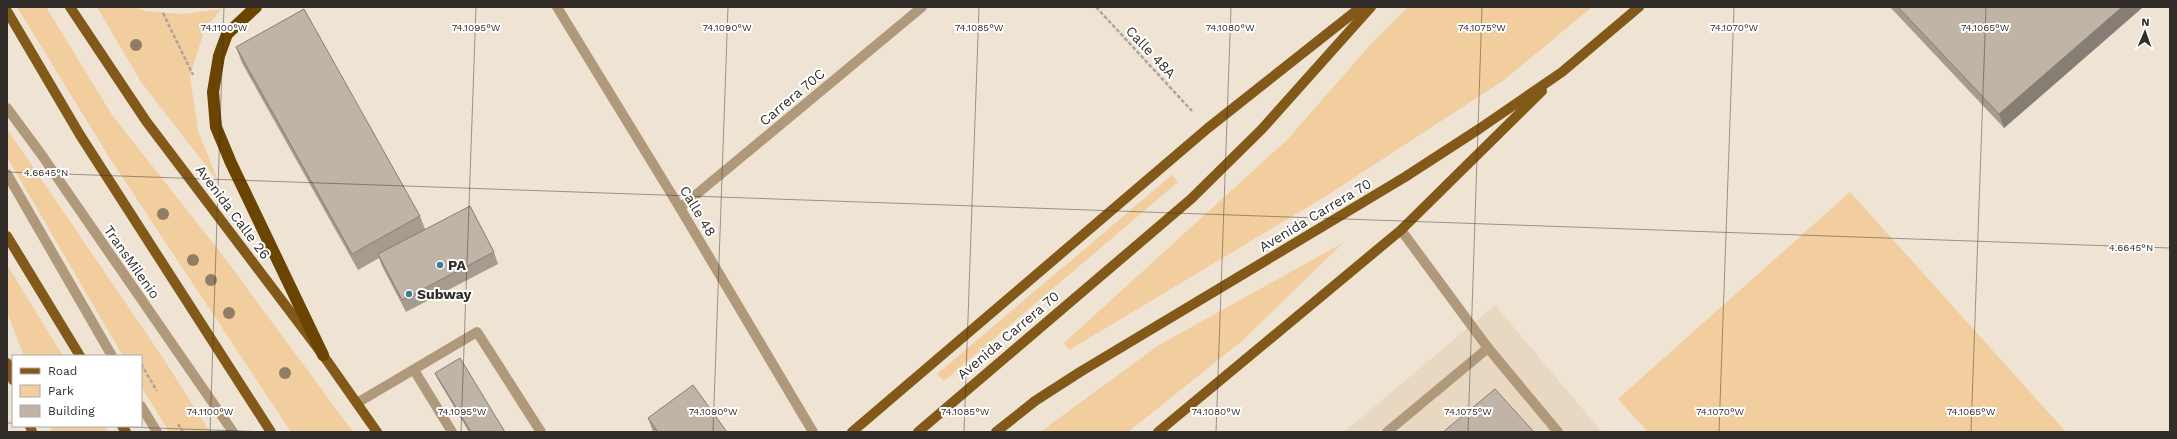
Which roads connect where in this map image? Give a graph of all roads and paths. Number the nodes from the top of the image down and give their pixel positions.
1 (70, 7) edge
2 (256, 7) edge
3 (556, 7) edge
4 (922, 7) edge
5 (1096, 7) edge
6 (1361, 7) edge
7 (1371, 7) edge
8 (1639, 7) edge
9 (7, 11) edge
10 (163, 12) dead end
11 (1562, 72) junction
12 (195, 78) dead end
13 (7, 108) edge
14 (1192, 111) dead end
15 (7, 174) edge
16 (680, 208) junction
17 (1401, 230) junction
18 (7, 236) edge
19 (1488, 348) junction
20 (79, 355) edge
21 (111, 355) edge
22 (322, 355) junction
23 (7, 363) edge
24 (414, 370) junction
25 (12, 377) edge
26 (357, 403) junction
27 (142, 408) edge
28 (157, 432) edge
29 (234, 432) edge
30 (271, 432) edge
31 (377, 432) edge
32 (452, 432) edge
33 (541, 432) edge
34 (813, 432) edge
35 (852, 432) edge
36 (918, 432) edge
37 (996, 432) edge
38 (1158, 432) edge
39 (1386, 432) edge
40 (1558, 432) edge

1 - 22 main road, Avenida Calle 26
2 - 22 highway
3 - 16 street, Calle 48
4 - 16 street, Carrera 70C
5 - 14 path, Calle 48A
6 - 35 main road
7 - 36 main road, Avenida Carrera 70
8 - 11 main road, Avenida Carrera 70
9 - 30 main road
10 - 12 path
11 - 17 main road
11 - 37 main road, Avenida Carrera 70
13 - 29 street, TransMilenio
15 - 21 street
16 - 34 street, Calle 48
17 - 19 street
17 - 38 main road
18 - 20 main road
19 - 39 street
19 - 40 street
22 - 26 main road, Avenida Calle 26
23 - 25 main road
24 - 26 street
24 - 32 street
24 - 33 street
26 - 31 main road, Avenida Calle 26
27 - 28 street

